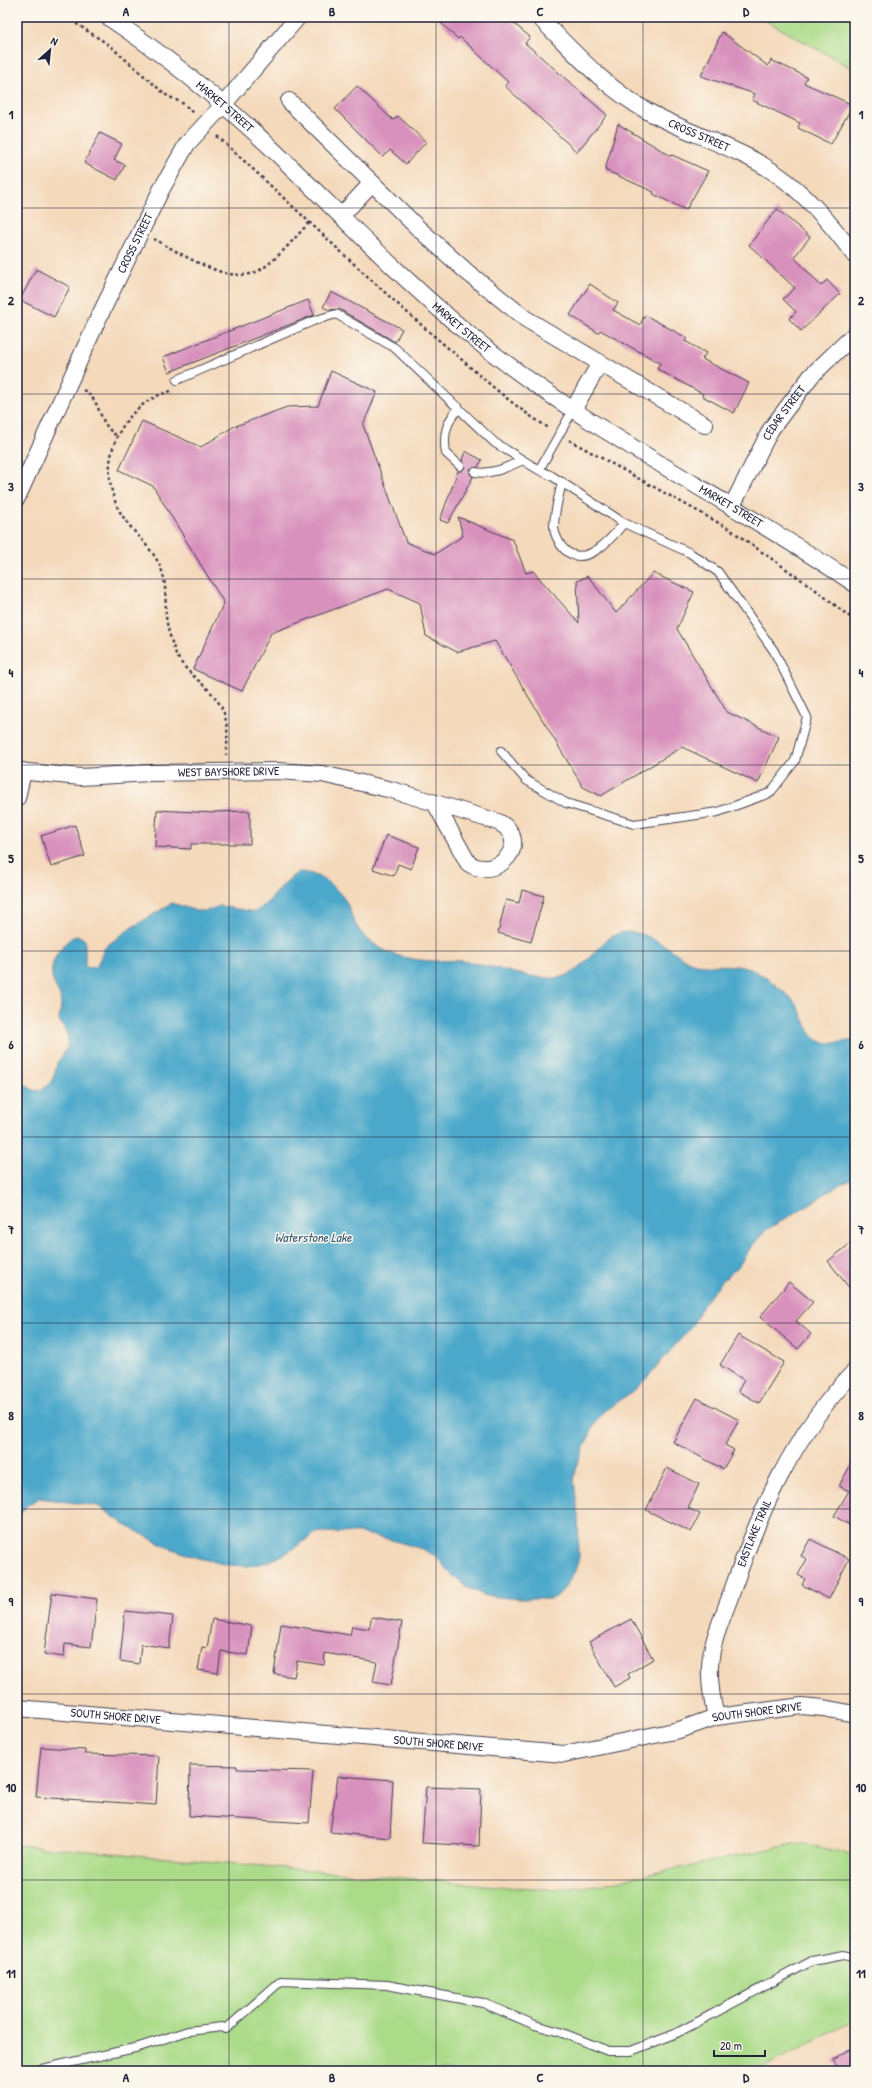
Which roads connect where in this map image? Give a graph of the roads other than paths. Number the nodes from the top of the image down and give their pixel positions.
1 (108, 17) edge
2 (298, 17) edge
3 (539, 17) edge
4 (289, 101) dead end
5 (223, 105) junction
6 (372, 183) junction
7 (341, 216) junction
8 (855, 256) edge
9 (855, 334) edge
10 (600, 363) junction
11 (178, 380) road end
12 (458, 408) junction
13 (573, 410) junction
14 (705, 425) dead end
15 (523, 460) junction
16 (460, 466) dead end
17 (539, 470) junction
18 (476, 472) dead end
19 (562, 482) junction
20 (17, 498) edge
21 (732, 506) junction
22 (624, 523) junction
23 (855, 584) edge
24 (501, 751) dead end
25 (20, 771) edge
26 (17, 798) edge
27 (436, 805) junction
28 (855, 1370) edge
29 (17, 1708) edge
30 (855, 1714) edge
31 (716, 1717) junction
32 (855, 1958) edge
33 (33, 2071) edge

1 - 5 street, MARKET STREET
2 - 5 street, CROSS STREET
3 - 8 street, CROSS STREET
4 - 6 street
5 - 7 street, MARKET STREET
5 - 20 street, CROSS STREET
6 - 7 street
6 - 10 street
7 - 13 street, MARKET STREET
9 - 21 street, CEDAR STREET
10 - 13 street
10 - 14 street
11 - 12 lane
12 - 15 lane
12 - 16 lane
13 - 17 lane
13 - 21 street, MARKET STREET
15 - 17 lane
15 - 18 lane
17 - 19 lane
19 - 22 lane
19 - 22 lane
21 - 23 street, MARKET STREET
22 - 24 lane
25 - 26 street
25 - 27 street, WEST BAYSHORE DRIVE
27 - 27 street, WEST BAYSHORE DRIVE
28 - 31 street, EASTLAKE TRAIL
29 - 31 street, SOUTH SHORE DRIVE
30 - 31 street, SOUTH SHORE DRIVE
32 - 33 lane

